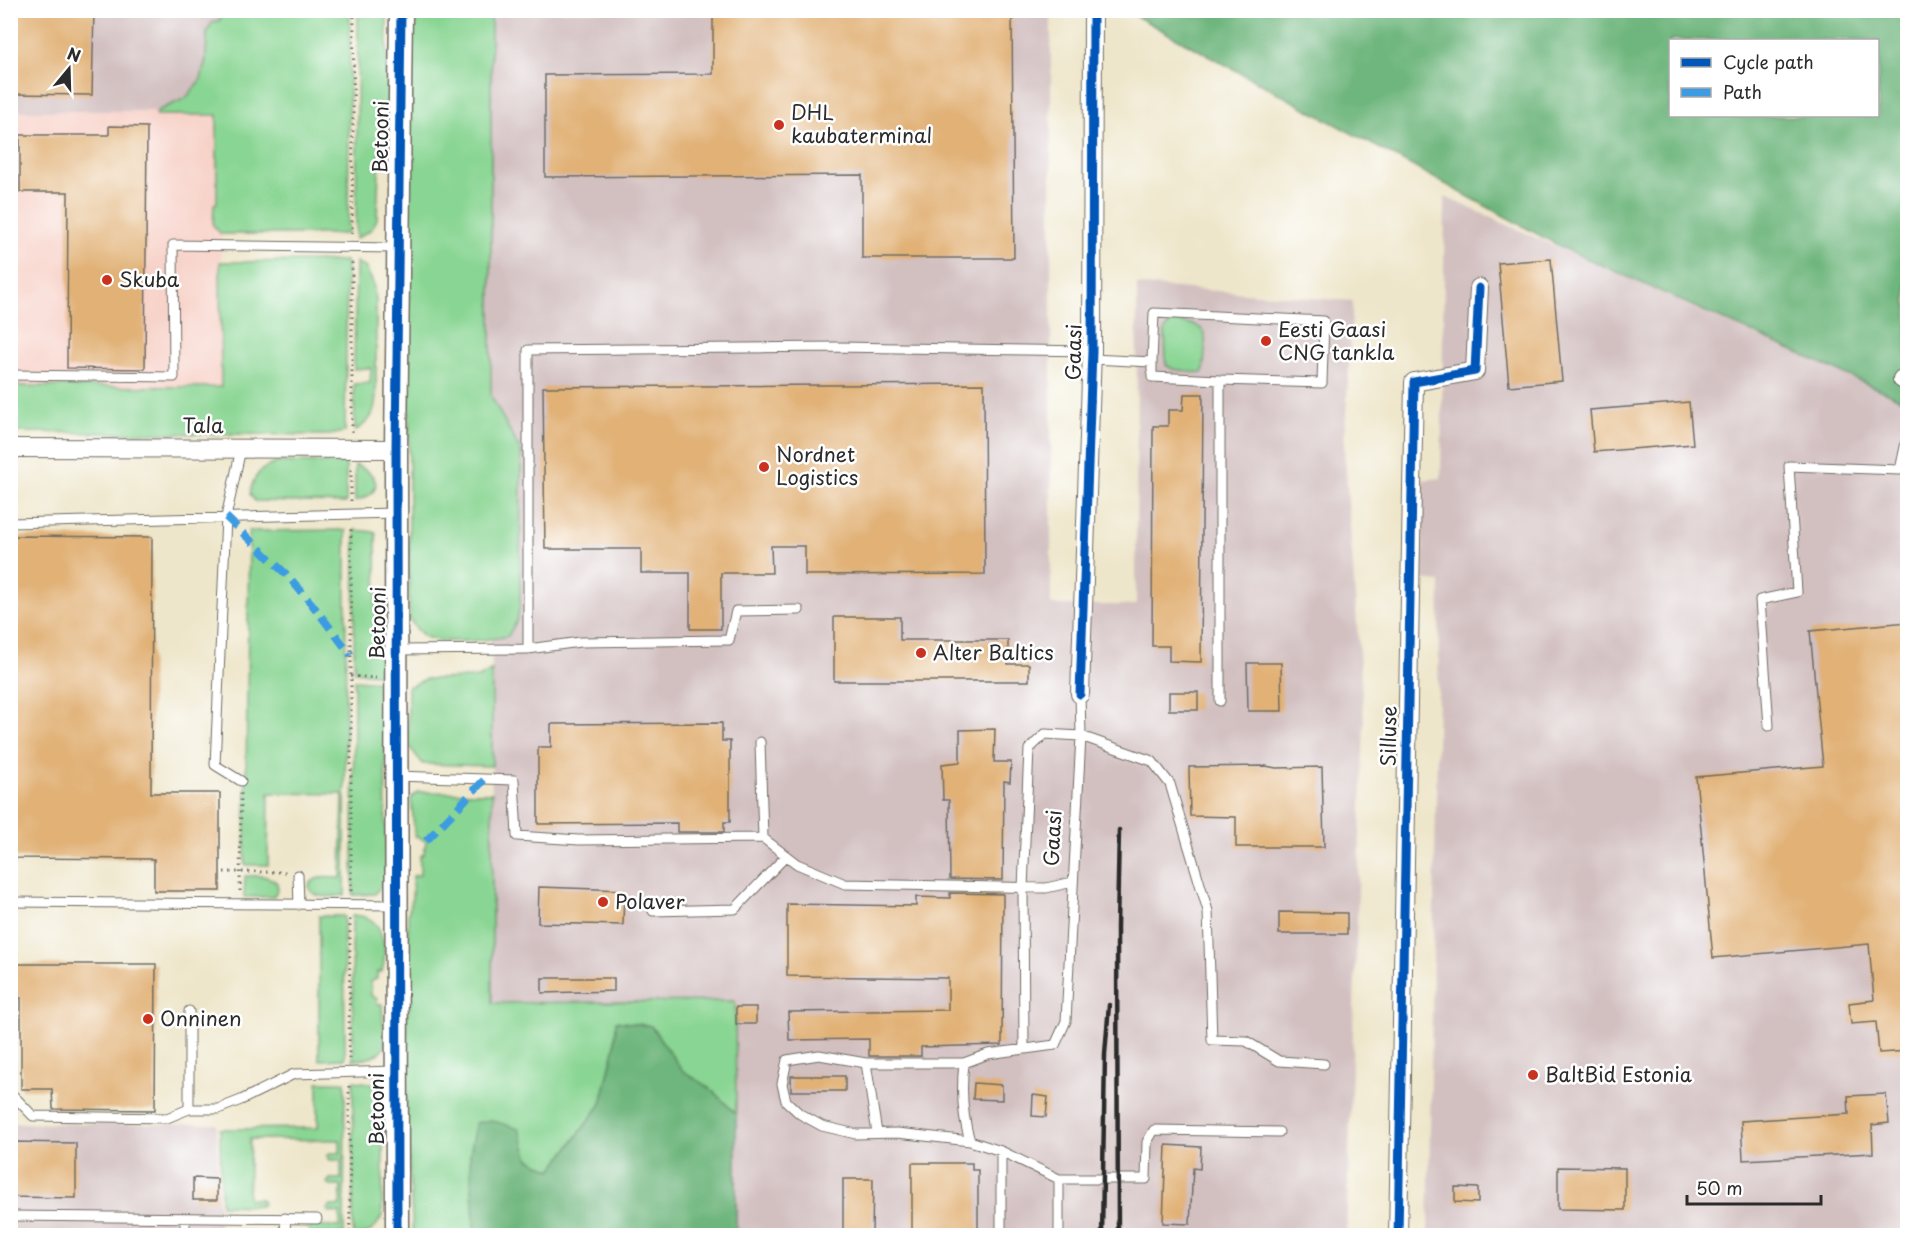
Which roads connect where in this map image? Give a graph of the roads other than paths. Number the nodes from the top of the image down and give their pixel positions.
1 (401, 10) edge
2 (1093, 10) edge
3 (398, 248) junction
4 (1479, 288) dead end
5 (1092, 355) junction
6 (1152, 362) junction
7 (10, 375) edge
8 (1220, 380) junction
9 (1908, 433) edge
10 (10, 448) edge
11 (241, 449) junction
12 (396, 449) junction
13 (397, 513) junction
14 (226, 517) junction
15 (10, 523) edge
16 (799, 610) dead end
17 (528, 649) junction
18 (396, 650) junction
19 (1080, 694) joint
20 (1220, 701) dead end
21 (1769, 726) dead end
22 (1081, 736) junction
23 (760, 742) dead end
24 (396, 776) junction
25 (241, 781) road end
26 (763, 838) junction
27 (786, 856) junction
28 (295, 873) road end
29 (1073, 882) junction
30 (1023, 888) junction
31 (10, 902) edge
32 (396, 904) junction
33 (298, 905) junction
34 (653, 911) dead end
35 (189, 1011) dead end
36 (1023, 1049) junction
37 (866, 1063) junction
38 (964, 1063) junction
39 (1324, 1064) dead end
40 (395, 1071) junction
41 (10, 1092) edge
42 (189, 1109) junction
43 (1279, 1132) dead end
44 (878, 1133) junction
45 (970, 1141) junction
46 (1001, 1151) junction
47 (1059, 1179) junction
48 (10, 1216) edge
49 (186, 1218) junction
50 (285, 1218) junction
51 (317, 1219) dead end
52 (185, 1236) edge
53 (286, 1236) edge
54 (397, 1236) edge
55 (1001, 1236) edge
56 (1059, 1236) edge
57 (1398, 1236) edge

1 - 3 street, Betooni
2 - 5 street, Gaasi
3 - 7 lane
3 - 12 street, Betooni
4 - 57 street, Silluse
5 - 6 lane
5 - 17 lane
5 - 19 street, Gaasi
6 - 8 lane
6 - 8 lane
8 - 20 lane
9 - 21 lane
10 - 11 street, Tala
11 - 12 street, Tala
11 - 14 lane
12 - 13 street, Betooni
13 - 14 lane
13 - 18 street, Betooni
14 - 15 lane
14 - 25 lane
16 - 17 lane
17 - 18 lane
18 - 24 street, Betooni
19 - 22 lane, Gaasi
22 - 29 lane, Gaasi
22 - 30 lane
22 - 39 lane
23 - 26 lane
24 - 26 lane
24 - 32 street, Betooni
26 - 27 lane
27 - 30 lane
27 - 34 lane
28 - 33 lane
29 - 30 lane
29 - 36 lane, Gaasi
30 - 36 lane
31 - 33 lane
32 - 33 lane
32 - 40 street, Betooni
35 - 42 lane
36 - 38 lane
37 - 38 lane
37 - 44 lane
37 - 44 lane
38 - 45 lane
40 - 42 lane
40 - 54 street, Betooni
41 - 42 lane
43 - 47 lane
44 - 45 lane
45 - 46 lane
46 - 47 lane
46 - 55 lane
47 - 56 lane
48 - 49 lane
49 - 50 lane
49 - 52 lane
50 - 51 lane
50 - 53 lane

